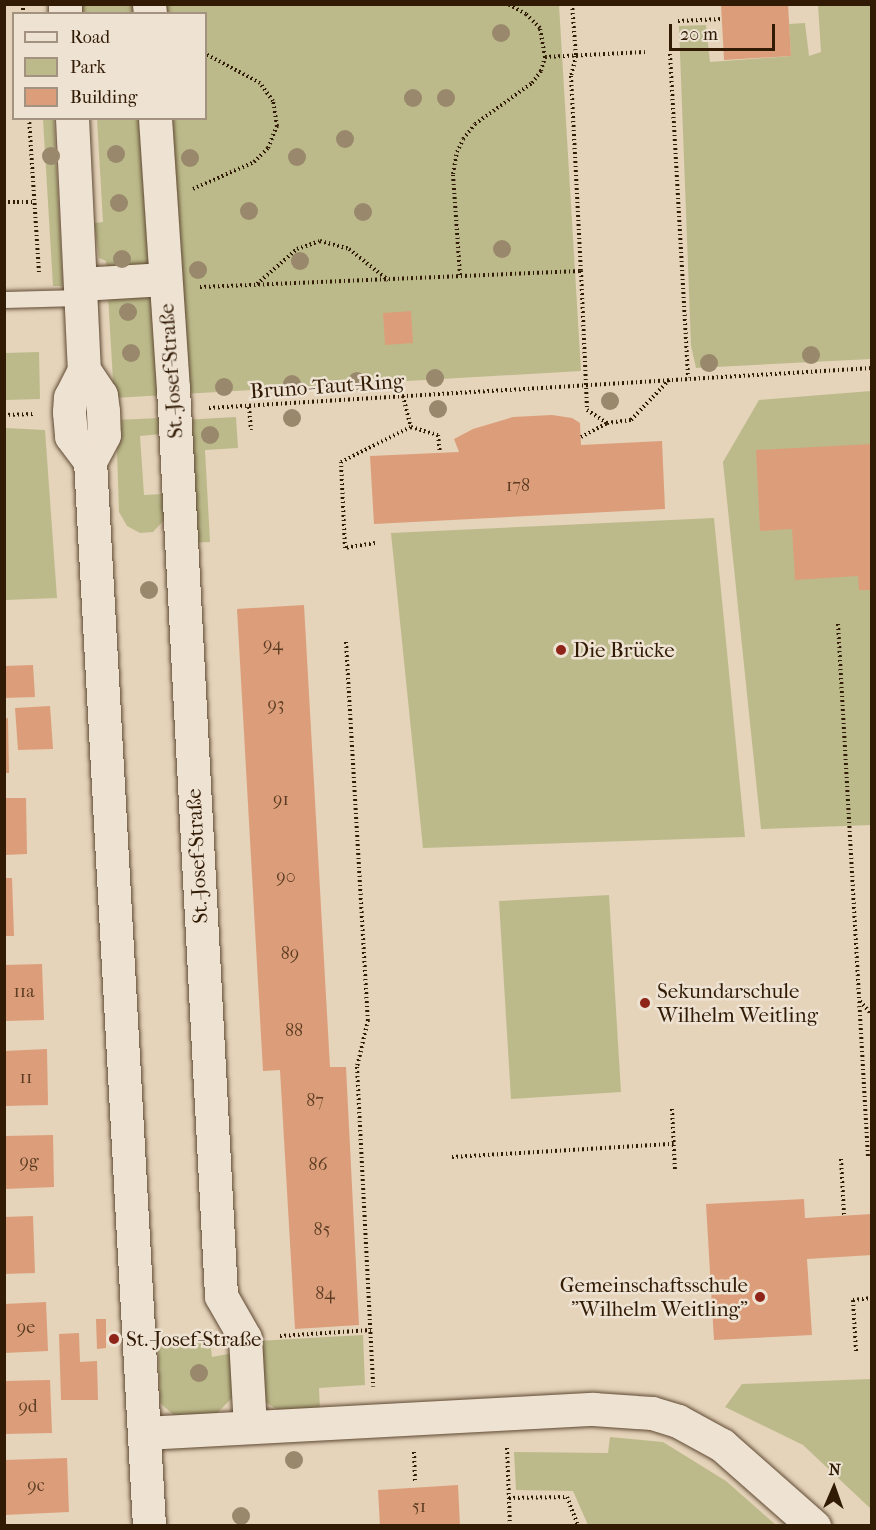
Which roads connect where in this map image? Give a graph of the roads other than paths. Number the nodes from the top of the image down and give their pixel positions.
1 (72, 120) edge
2 (156, 120) edge
3 (177, 283) junction
4 (81, 291) junction
5 (4, 300) edge
6 (250, 1427) junction
7 (144, 1433) junction
8 (149, 1526) edge
9 (814, 1526) edge

1 - 4 street
2 - 3 street, St.-Josef-Straße
3 - 4 street, St.-Josef-Straße
3 - 6 street, St.-Josef-Straße
4 - 5 lane
4 - 7 street
6 - 7 street
6 - 9 street
7 - 8 street

